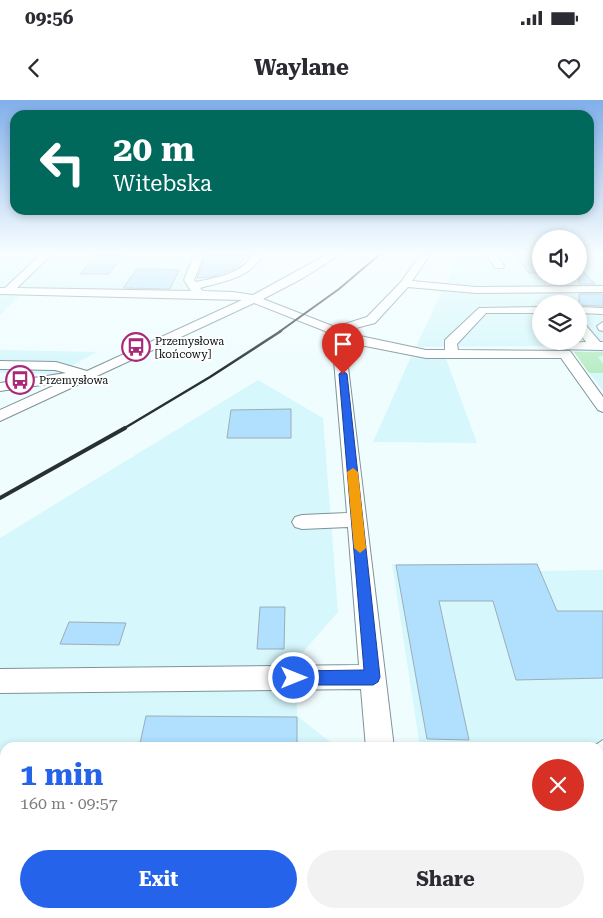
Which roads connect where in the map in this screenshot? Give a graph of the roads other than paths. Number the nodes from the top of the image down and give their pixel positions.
1 (225, 293) edge
2 (266, 293) edge
3 (396, 293) edge
4 (522, 295) dead end
5 (254, 299) junction
6 (532, 305) edge
7 (532, 310) edge
8 (587, 310) edge
9 (603, 311) edge
10 (587, 327) edge
11 (603, 328) edge
12 (587, 333) edge
13 (336, 334) junction
14 (587, 346) edge
15 (600, 346) edge
16 (532, 349) edge
17 (562, 350) edge
18 (452, 354) junction
19 (0, 365) edge
20 (87, 375) junction
21 (0, 387) edge
22 (603, 407) edge
23 (0, 416) edge
24 (357, 519) junction
25 (302, 522) dead end
26 (373, 677) junction
27 (0, 681) edge
28 (379, 742) edge

1 - 5 street
2 - 5 street
3 - 13 lane
4 - 6 street
5 - 13 street
5 - 20 street
7 - 18 street
8 - 9 street
10 - 11 street
12 - 15 street
13 - 18 street
13 - 24 street
14 - 15 lane
16 - 18 street
17 - 22 street
19 - 20 lane
20 - 21 street
20 - 23 street
24 - 25 street
24 - 26 street
26 - 27 street
26 - 28 street

